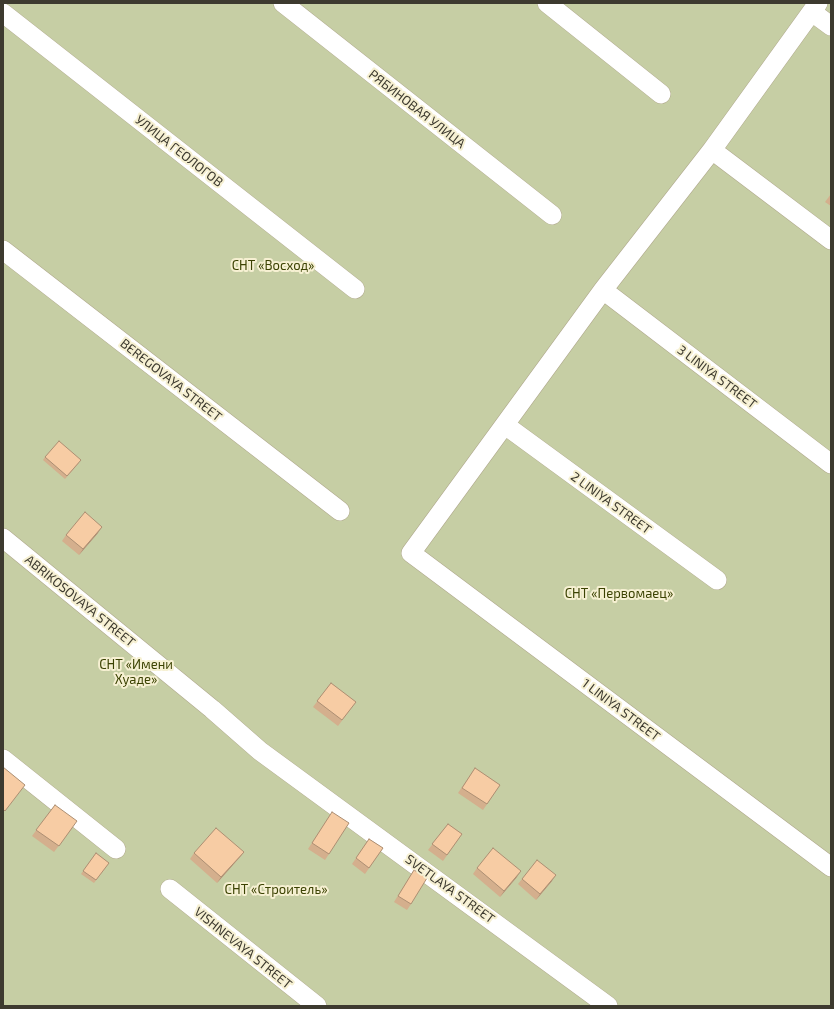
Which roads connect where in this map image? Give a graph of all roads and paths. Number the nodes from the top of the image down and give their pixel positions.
1 (283, 3) edge
2 (547, 3) edge
3 (815, 7) edge
4 (3, 13) edge
5 (831, 26) edge
6 (661, 94) dead end
7 (712, 150) junction
8 (552, 215) dead end
9 (831, 240) edge
10 (3, 250) edge
11 (356, 289) dead end
12 (603, 290) junction
13 (505, 425) junction
14 (831, 464) edge
15 (340, 511) dead end
16 (3, 538) edge
17 (717, 580) dead end
18 (3, 758) edge
19 (291, 773) joint
20 (116, 850) dead end
21 (831, 867) edge
22 (170, 889) dead end
23 (317, 1006) edge
24 (608, 1006) edge

1 - 8 street, РЯБИНОВАЯ УЛИЦА
2 - 6 street
3 - 5 street
3 - 7 street
4 - 11 street, УЛИЦА ГЕОЛОГОВ
7 - 9 street
7 - 12 street
10 - 15 street, BEREGOVAYA STREET
12 - 13 street
12 - 14 street, 3 LINIYA STREET
13 - 17 street, 2 LINIYA STREET
13 - 21 street, 1 LINIYA STREET
16 - 19 street, ABRIKOSOVAYA STREET
18 - 20 street
19 - 24 street, SVETLAYA STREET
22 - 23 street, VISHNEVAYA STREET

